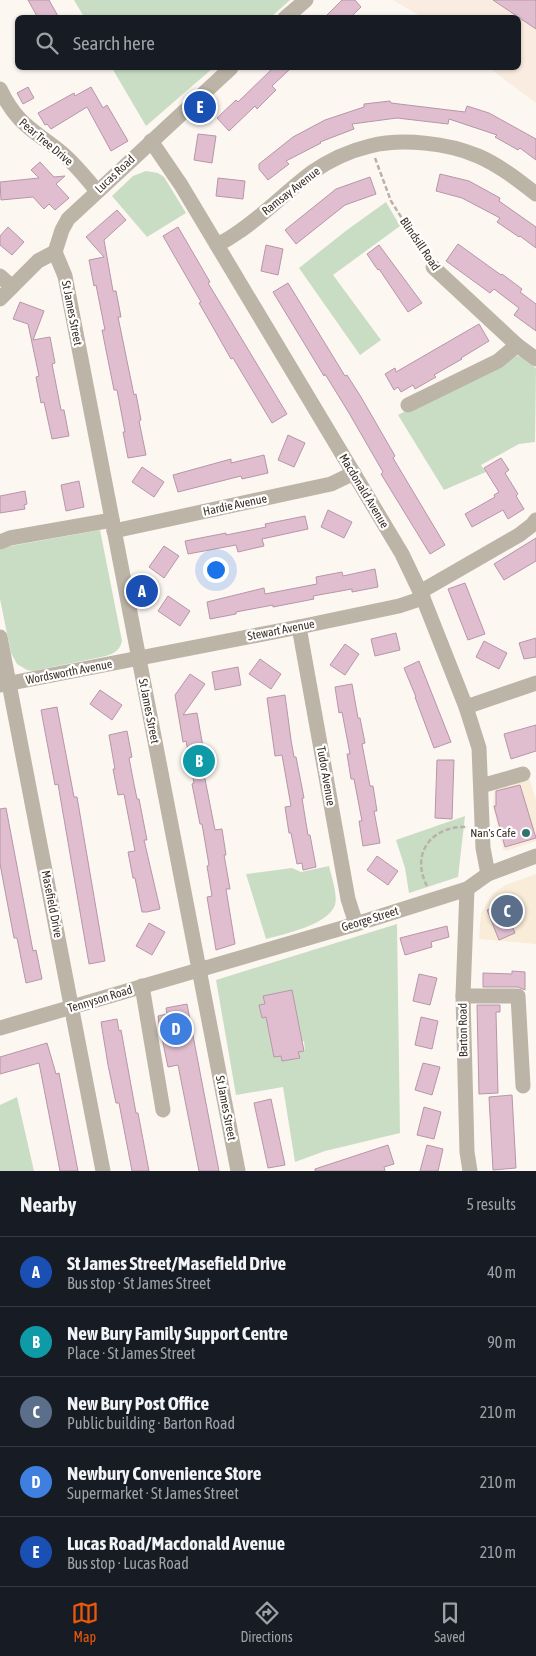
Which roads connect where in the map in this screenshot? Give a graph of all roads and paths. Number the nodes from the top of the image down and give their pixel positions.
1 (306, 0) edge
2 (288, 15) edge
3 (229, 70) edge
4 (0, 89) edge
5 (150, 141) junction
6 (370, 146) junction
7 (97, 190) junction
8 (536, 194) edge
9 (218, 245) junction
10 (54, 252) junction
11 (433, 267) joint
12 (0, 276) edge
13 (12, 287) junction
14 (0, 299) edge
15 (517, 344) junction
16 (536, 359) edge
17 (408, 405) dead end
18 (354, 473) junction
19 (536, 520) edge
20 (113, 525) junction
21 (0, 542) edge
22 (422, 595) junction
23 (299, 626) junction
24 (0, 637) edge
25 (139, 659) junction
26 (536, 683) edge
27 (5, 684) edge
28 (466, 707) junction
29 (523, 774) dead end
30 (481, 786) junction
31 (482, 828) junction
32 (536, 856) edge
33 (488, 874) junction
34 (467, 889) junction
35 (434, 900) junction
36 (356, 924) junction
37 (199, 969) junction
38 (142, 986) junction
39 (463, 996) junction
40 (71, 1008) junction
41 (0, 1028) edge
42 (523, 1086) dead end
43 (163, 1110) dead end
44 (103, 1171) edge
45 (238, 1171) edge
46 (470, 1171) edge

1 - 2 street
3 - 5 street, Lucas Road
4 - 7 street, Pear Tree Drive
5 - 7 street, Lucas Road
5 - 9 street, Macdonald Avenue
6 - 8 street, Ramsay Avenue
6 - 9 street, Ramsay Avenue
6 - 11 path, Blindsill Road
7 - 10 street, Lucas Road
9 - 18 street, Macdonald Avenue
10 - 13 street
10 - 20 street, St James Street
11 - 15 street, Blindsill Road
12 - 13 street
13 - 14 street
15 - 16 street, Blindsill Road
15 - 17 street
18 - 20 street, Hardie Avenue
18 - 22 street, Macdonald Avenue
19 - 22 street
20 - 21 street
20 - 25 street, St James Street
22 - 23 street, Stewart Avenue
22 - 28 street, Macdonald Avenue
23 - 25 street, Stewart Avenue
23 - 36 street, Tudor Avenue
24 - 27 street, Masefield Drive
25 - 27 street, Wordsworth Avenue
25 - 37 street, St James Street
26 - 28 street
27 - 40 street, Masefield Drive
28 - 30 street, Macdonald Avenue
29 - 30 street
30 - 31 street, Macdonald Avenue
31 - 33 street, Macdonald Avenue
31 - 35 path
32 - 33 street, George Street
33 - 34 street, George Street
34 - 35 street, George Street
34 - 39 street, Barton Road
35 - 36 street, George Street
36 - 37 street, George Street
37 - 38 street, Tennyson Road
37 - 45 street, St James Street
38 - 40 street, Tennyson Road
38 - 43 street
39 - 42 street
39 - 46 street, Barton Road
40 - 41 street, Tennyson Road
40 - 44 street, Masefield Drive

